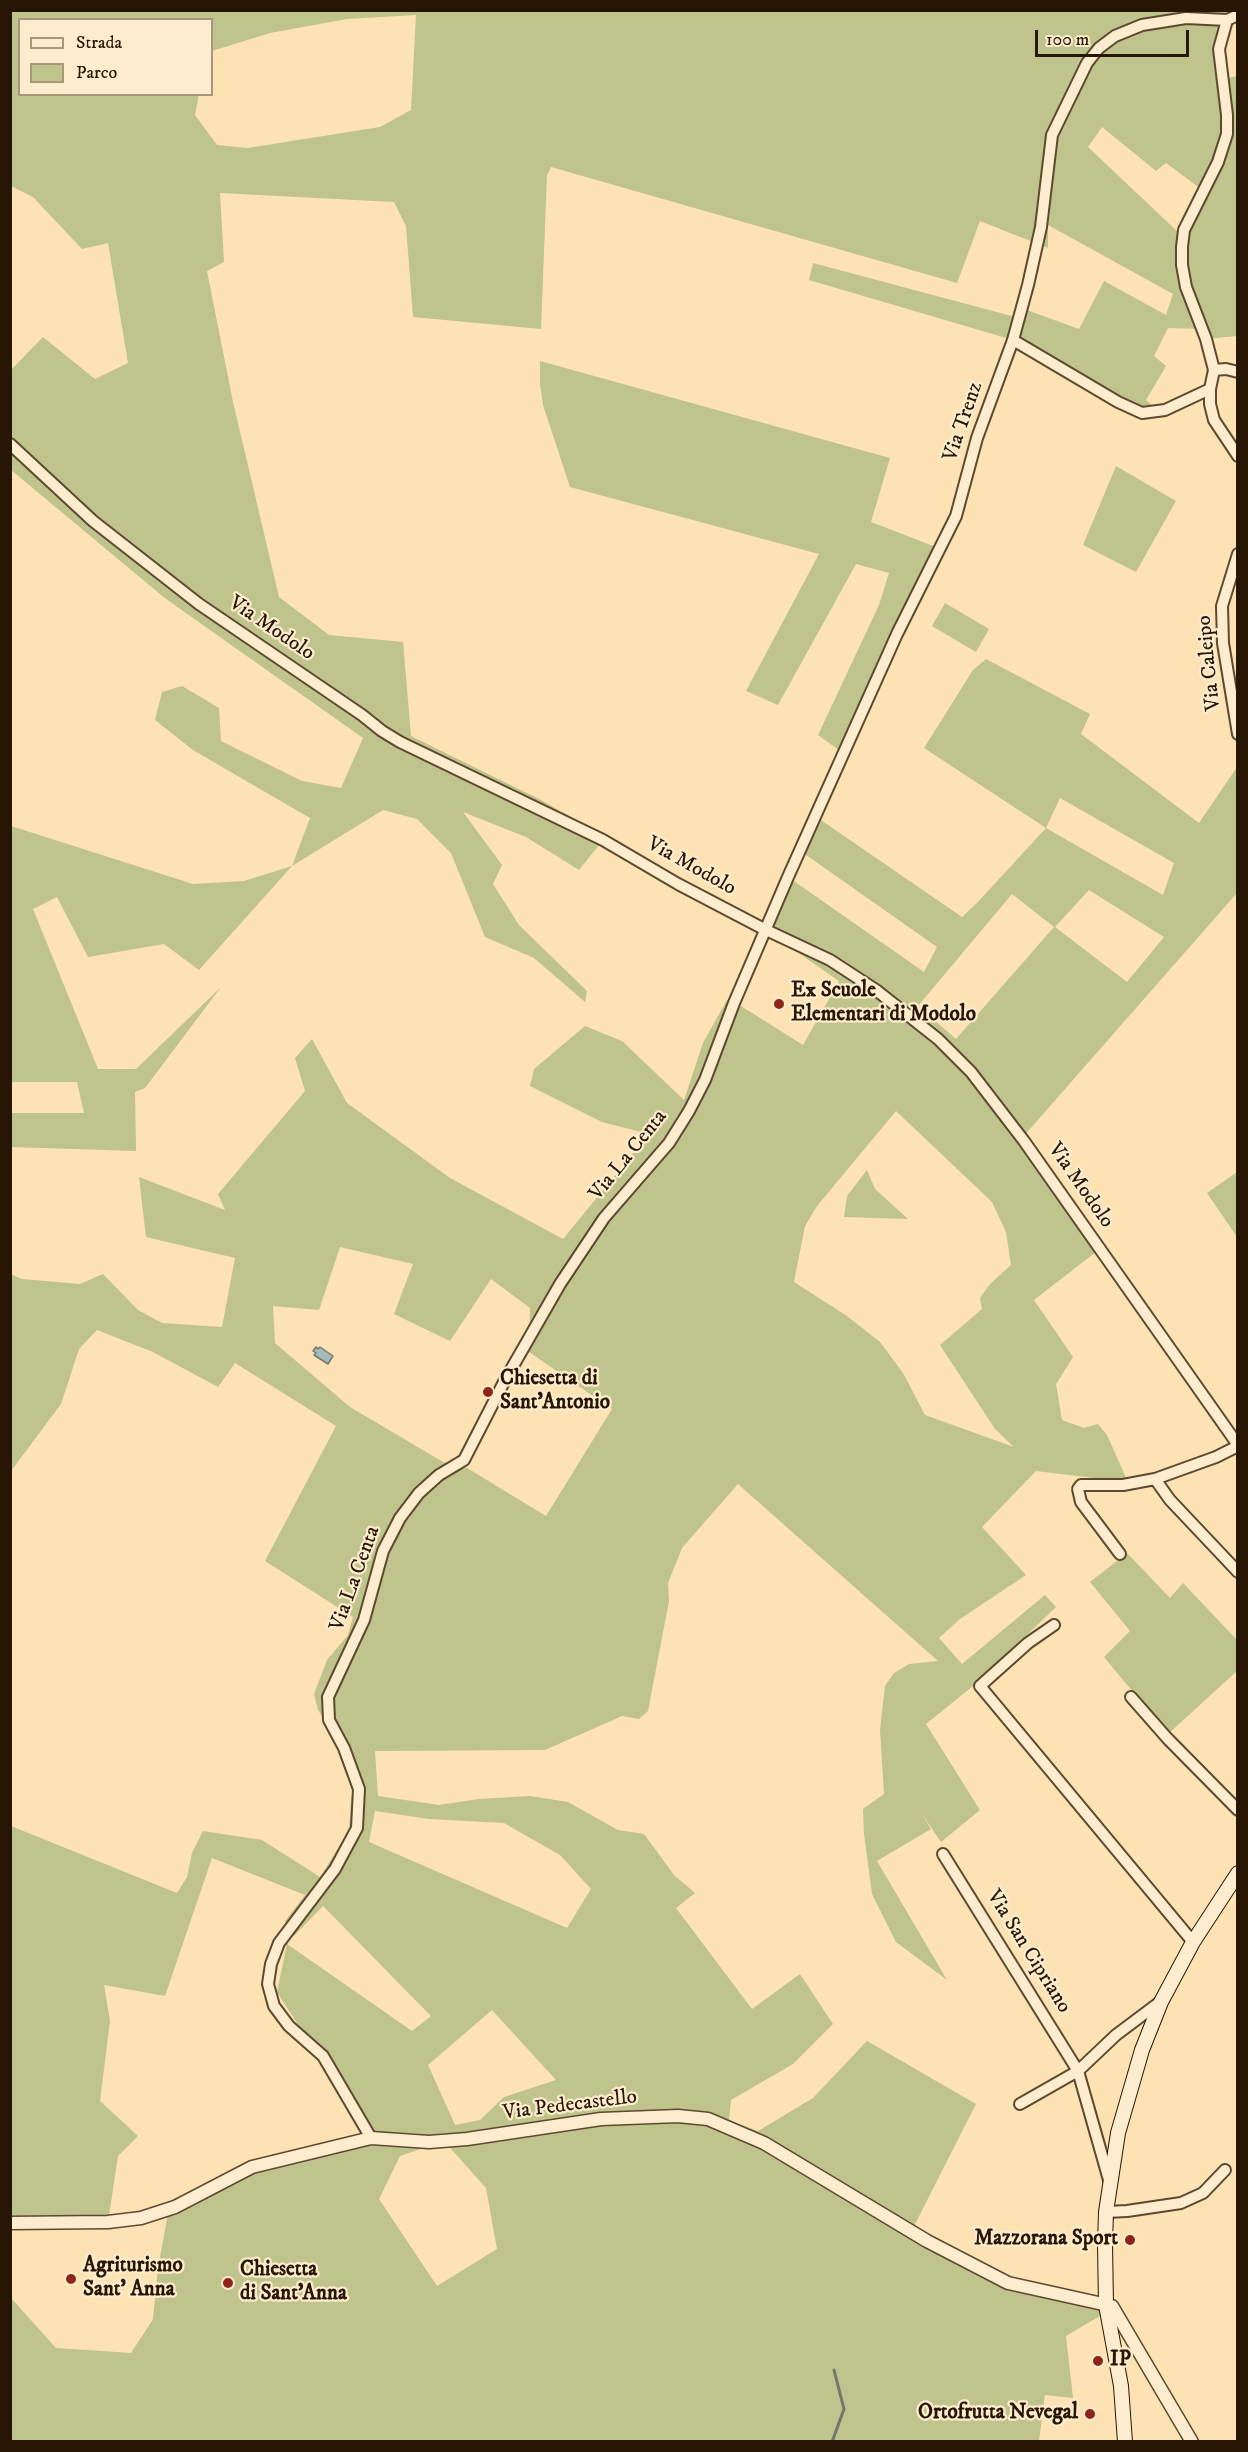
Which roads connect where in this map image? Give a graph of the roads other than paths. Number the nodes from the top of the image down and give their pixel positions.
1 (1232, 17) edge
2 (1013, 340) junction
3 (1214, 370) junction
4 (1238, 372) edge
5 (1210, 389) junction
6 (10, 444) edge
7 (1238, 456) edge
8 (1238, 554) edge
9 (1238, 734) edge
10 (764, 929) junction
11 (1238, 1446) edge
12 (1155, 1479) junction
13 (1120, 1554) dead end
14 (1238, 1572) edge
15 (1054, 1625) dead end
16 (1131, 1697) dead end
17 (1238, 1810) edge
18 (943, 1854) dead end
19 (1238, 1873) edge
20 (1192, 1942) junction
21 (1161, 2002) junction
22 (1078, 2071) junction
23 (1020, 2104) dead end
24 (371, 2138) junction
25 (1225, 2170) dead end
26 (1110, 2182) junction
27 (1106, 2212) junction
28 (10, 2223) edge
29 (1106, 2305) junction
30 (1125, 2442) edge
31 (1192, 2442) edge

1 - 2 street, Via Trenz
1 - 3 street
2 - 5 street
2 - 10 street, Via Trenz
3 - 4 street
3 - 5 street
5 - 7 street
6 - 10 street, Via Modolo
8 - 9 street, Via Caleipo
10 - 11 street, Via Modolo
10 - 24 street, Via La Centa
11 - 12 street, Via Modolo
12 - 13 street, Via Modolo
12 - 14 street
15 - 20 street
16 - 17 street
18 - 22 street, Via San Cipriano
19 - 20 main road, Via San Cipriano
20 - 21 main road, Via San Cipriano
21 - 22 street, Via San Cipriano
21 - 26 main road, Via San Cipriano
22 - 23 street, Via San Cipriano
22 - 26 street, Via San Cipriano
24 - 28 street, Via Pedecastello
24 - 29 street, Via Pedecastello
25 - 27 street
26 - 27 main road, Via San Cipriano
27 - 29 main road, Via San Cipriano
29 - 30 main road, Via San Cipriano
29 - 31 street

